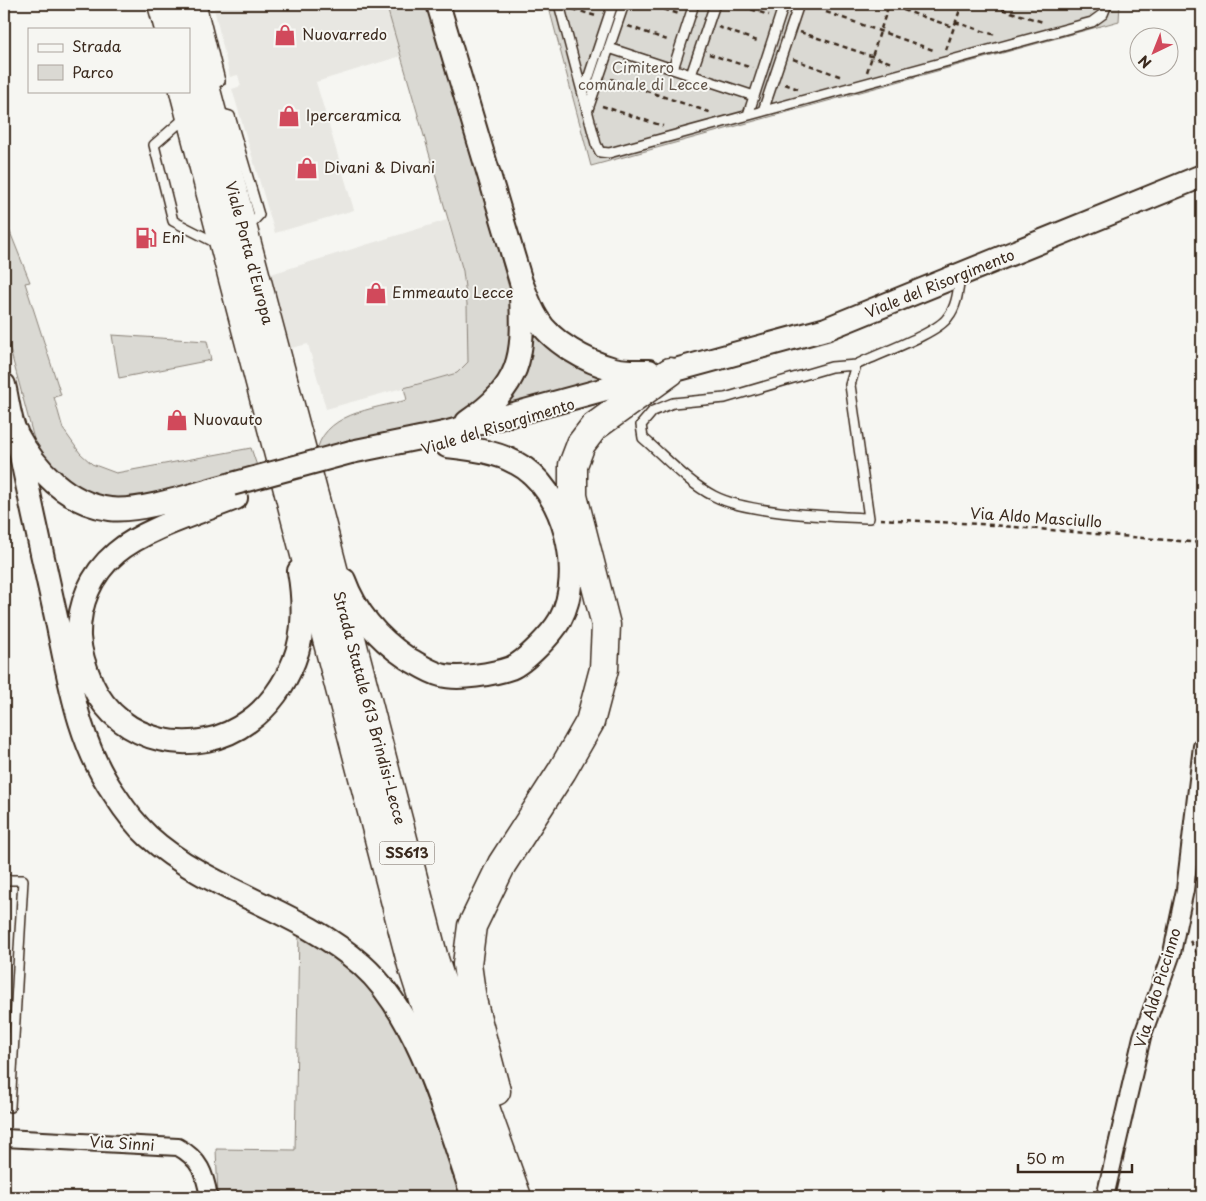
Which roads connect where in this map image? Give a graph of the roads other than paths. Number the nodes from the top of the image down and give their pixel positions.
1 (162, 4) edge
2 (182, 4) edge
3 (201, 4) edge
4 (438, 4) edge
5 (613, 4) edge
6 (624, 4) edge
7 (694, 4) edge
8 (715, 4) edge
9 (784, 4) edge
10 (799, 4) edge
11 (1107, 4) edge
12 (563, 5) edge
13 (168, 28) edge
14 (186, 28) edge
15 (609, 48) junction
16 (190, 56) edge
17 (673, 69) junction
18 (691, 76) junction
19 (583, 94) junction
20 (754, 96) junction
21 (197, 101) edge
22 (763, 111) junction
23 (587, 112) junction
24 (748, 115) junction
25 (1202, 176) edge
26 (234, 239) junction
27 (960, 276) junction
28 (520, 282) junction
29 (856, 365) junction
30 (670, 372) junction
31 (4, 385) edge
32 (16, 432) junction
33 (446, 440) junction
34 (234, 491) junction
35 (305, 507) junction
36 (60, 638) junction
37 (1202, 746) edge
38 (4, 880) edge
39 (10, 1107) dead end
40 (4, 1138) edge
41 (209, 1197) edge
42 (473, 1197) edge
43 (493, 1197) edge
44 (518, 1197) edge
45 (530, 1197) edge
46 (1105, 1197) edge

1 - 13 highway
2 - 14 highway, Viale Porta d'Europa
3 - 21 lane
4 - 28 main road
5 - 19 lane
6 - 15 lane
7 - 17 lane
8 - 18 lane
9 - 20 lane
10 - 22 lane
11 - 22 lane
12 - 19 lane
15 - 17 lane
15 - 23 lane
16 - 21 highway, Viale Porta d'Europa
17 - 18 lane
18 - 20 lane
19 - 23 lane
20 - 24 lane
21 - 26 highway, Viale Porta d'Europa
21 - 26 lane
21 - 26 lane
22 - 24 lane
23 - 24 lane
25 - 27 main road, Viale del Risorgimento
26 - 35 highway, Viale Porta d'Europa
27 - 29 lane
27 - 30 main road, Viale del Risorgimento
28 - 30 main road
28 - 33 main road
29 - 29 lane
30 - 33 main road, Viale del Risorgimento
30 - 45 highway
31 - 32 main road
32 - 34 main road
32 - 36 main road
33 - 34 main road, Viale del Risorgimento
33 - 35 main road
34 - 35 main road
34 - 36 main road
35 - 43 highway, Strada Statale 613 Brindisi-Lecce / SS613
35 - 44 highway, Strada Statale 613 Brindisi-Lecce / SS613
36 - 42 main road
37 - 46 street, Via Aldo Piccinno
38 - 39 lane
40 - 41 street, Via Sinni

